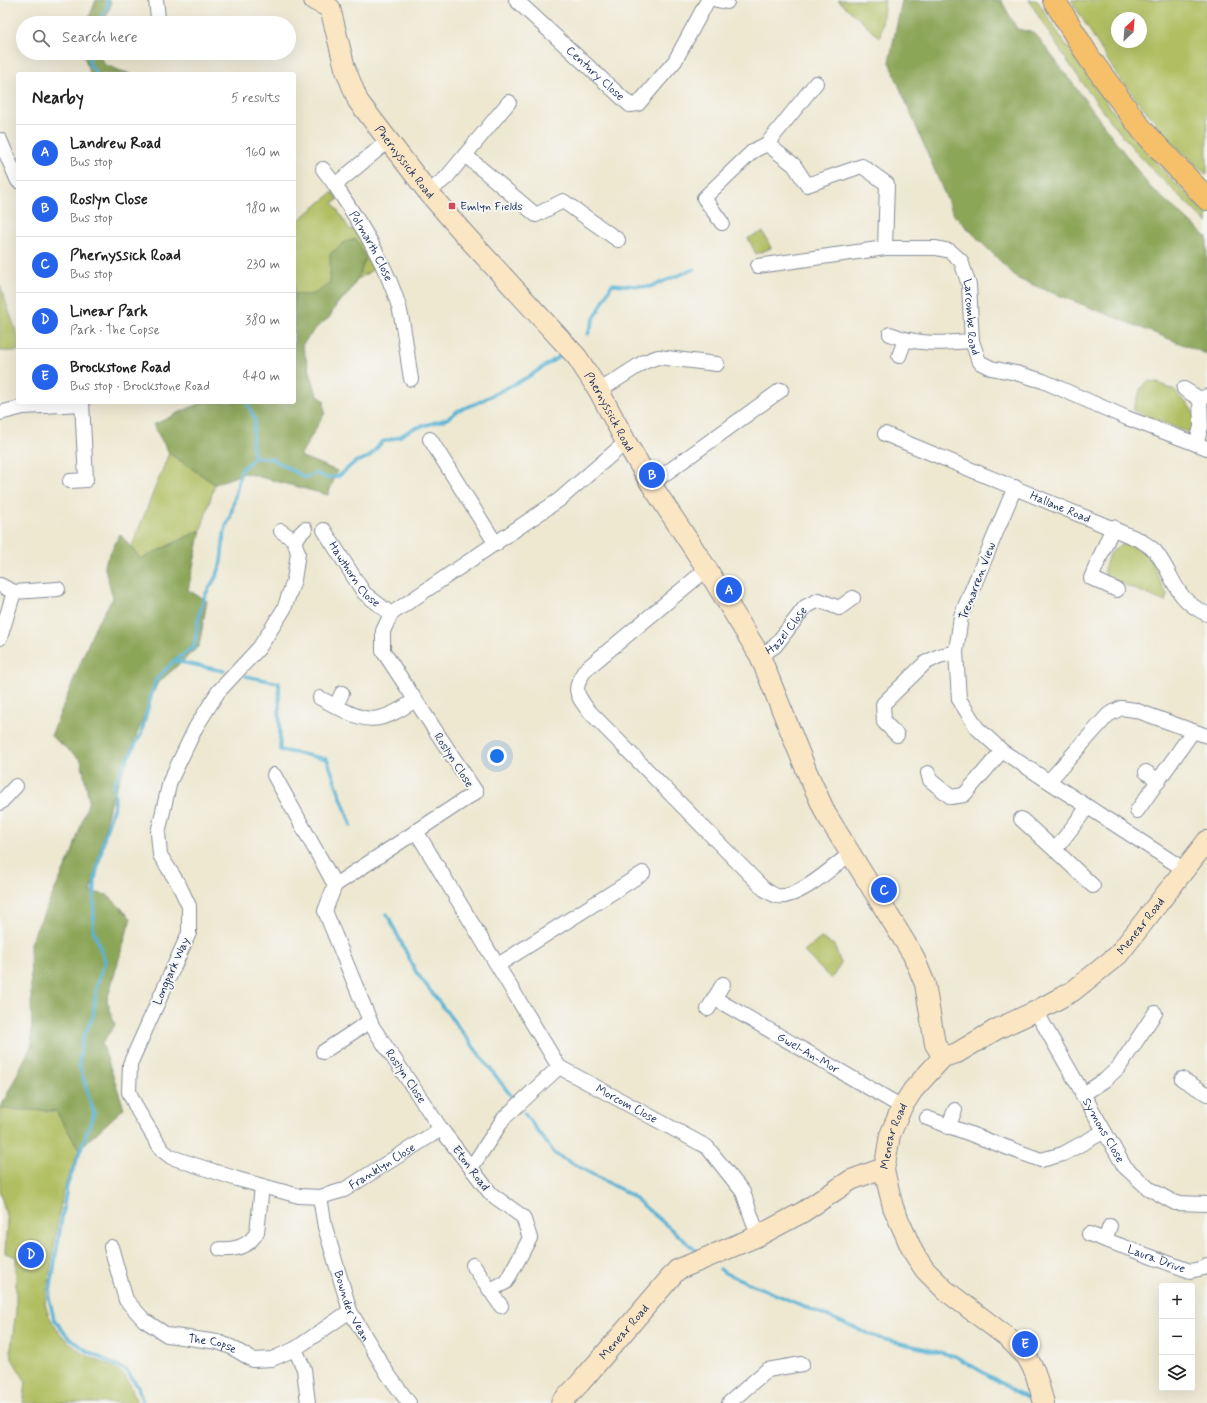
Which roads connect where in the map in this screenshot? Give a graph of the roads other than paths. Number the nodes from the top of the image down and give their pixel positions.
1 (156, 0) edge
2 (516, 0) edge
3 (708, 0) edge
4 (1054, 0) edge
5 (328, 3) edge
6 (158, 16) edge
7 (816, 83) dead end
8 (509, 102) dead end
9 (0, 140) edge
10 (388, 141) junction
11 (767, 144) junction
12 (465, 155) junction
13 (323, 169) dead end
14 (16, 176) edge
15 (335, 185) junction
16 (428, 192) junction
17 (1207, 200) edge
18 (722, 223) dead end
19 (618, 240) dead end
20 (885, 248) junction
21 (758, 266) dead end
22 (890, 334) dead end
23 (905, 340) junction
24 (972, 340) junction
25 (899, 356) dead end
26 (717, 364) dead end
27 (411, 379) dead end
28 (1184, 389) dead end
29 (781, 390) dead end
30 (600, 392) junction
31 (1203, 397) edge
32 (67, 404) edge
33 (82, 404) edge
34 (0, 413) edge
35 (885, 434) dead end
36 (430, 439) dead end
37 (626, 442) junction
38 (1202, 446) edge
39 (70, 481) dead end
40 (651, 484) junction
41 (1015, 487) junction
42 (1113, 527) junction
43 (305, 529) dead end
44 (324, 530) dead end
45 (282, 532) dead end
46 (294, 540) junction
47 (496, 544) junction
48 (708, 569) junction
49 (0, 585) edge
50 (58, 589) dead end
51 (1117, 590) dead end
52 (14, 592) junction
53 (853, 598) dead end
54 (391, 614) junction
55 (1207, 614) edge
56 (0, 638) edge
57 (956, 652) junction
58 (760, 656) junction
59 (342, 693) dead end
60 (320, 698) dead end
61 (415, 700) junction
62 (336, 706) junction
63 (1193, 731) junction
64 (897, 735) dead end
65 (1207, 736) edge
66 (1002, 751) junction
67 (1146, 772) dead end
68 (928, 773) dead end
69 (274, 775) dead end
70 (1049, 781) junction
71 (1159, 781) junction
72 (16, 786) dead end
73 (0, 803) edge
74 (1087, 808) junction
75 (1138, 811) dead end
76 (1021, 819) dead end
77 (416, 831) junction
78 (1207, 841) edge
79 (1055, 850) junction
80 (851, 854) junction
81 (1185, 870) junction
82 (643, 873) dead end
83 (335, 885) junction
84 (1093, 886) dead end
85 (498, 965) junction
86 (723, 984) dead end
87 (1036, 1011) junction
88 (1155, 1012) dead end
89 (370, 1021) junction
90 (323, 1052) dead end
91 (943, 1057) junction
92 (559, 1067) junction
93 (1182, 1079) dead end
94 (1207, 1094) edge
95 (1082, 1095) junction
96 (902, 1107) junction
97 (955, 1110) dead end
98 (927, 1118) dead end
99 (948, 1127) junction
100 (441, 1130) junction
101 (1103, 1132) junction
102 (471, 1168) junction
103 (884, 1170) junction
104 (262, 1187) junction
105 (320, 1197) junction
106 (1207, 1204) edge
107 (1110, 1226) dead end
108 (1089, 1234) dead end
109 (758, 1236) junction
110 (1105, 1240) junction
111 (111, 1247) dead end
112 (220, 1249) dead end
113 (473, 1265) dead end
114 (1207, 1265) edge
115 (490, 1290) junction
116 (501, 1306) dead end
117 (350, 1311) junction
118 (295, 1349) junction
119 (802, 1364) dead end
120 (565, 1402) edge
121 (308, 1403) edge
122 (409, 1403) edge
123 (729, 1403) edge
124 (1044, 1403) edge

1 - 6 street
2 - 3 street, Century Close
4 - 17 highway
5 - 10 street, Phernyssick Road
7 - 11 street
8 - 12 street
9 - 14 street
10 - 15 street
10 - 16 street, Phernyssick Road
11 - 18 street
11 - 20 street
12 - 16 street
12 - 19 street
13 - 15 street, Polmarth Close
15 - 27 street, Polmarth Close
16 - 30 street, Phernyssick Road
20 - 21 street, Larcombe Road
20 - 24 street, Larcombe Road
22 - 23 street
23 - 24 street
23 - 25 street
24 - 38 street, Larcombe Road
26 - 30 street
28 - 31 street
29 - 40 street
30 - 37 street, Phernyssick Road
31 - 38 street
32 - 34 street
33 - 39 street
35 - 41 street, Hallane Road
36 - 47 street
37 - 40 street, Phernyssick Road
37 - 47 street
40 - 48 street, Phernyssick Road
41 - 42 street, Hallane Road
41 - 57 street, Trenarren View
42 - 51 street
42 - 55 street, Hallane Road
43 - 46 street
44 - 54 street, Hawthorn Close
45 - 46 street
46 - 104 street, Longpark Way
47 - 54 street
48 - 58 street, Phernyssick Road
48 - 80 street
49 - 52 street
50 - 52 street
52 - 56 street
53 - 58 street, Hazel Close
54 - 61 street, Roslyn Close
57 - 64 street
57 - 66 street, Trenarren View
58 - 80 street, Phernyssick Road
59 - 62 street
60 - 62 street
61 - 62 street
61 - 77 street, Roslyn Close
63 - 65 street
63 - 70 street
63 - 71 street
66 - 68 street
66 - 70 street, Trenarren View
67 - 71 street
69 - 83 street
70 - 74 street, Trenarren View
71 - 75 street
72 - 73 street
74 - 79 street
74 - 81 street, Trenarren View
76 - 79 street
77 - 83 street, Roslyn Close
77 - 85 street
78 - 81 street, Menear Road
79 - 84 street
80 - 91 street, Phernyssick Road
81 - 87 street, Menear Road
82 - 85 street
83 - 89 street, Roslyn Close
85 - 92 street
86 - 96 street, Gwel-An-Mor
87 - 91 street, Menear Road
87 - 95 street, Symons Close
88 - 95 street
89 - 90 street
89 - 100 street, Roslyn Close
91 - 96 street, Menear Road
92 - 102 street
92 - 109 street, Morcom Close
93 - 94 street
95 - 101 street, Symons Close
96 - 103 street, Menear Road
97 - 99 street
98 - 99 street
99 - 101 street
100 - 102 street, Eton Road
100 - 105 street, Franklyn Close
101 - 106 street, Symons Close
102 - 115 street, Eton Road
103 - 109 street, Menear Road
103 - 124 street
104 - 105 street, Longpark Way
104 - 112 street
105 - 117 street, Bownder Vean
107 - 110 street
108 - 110 street, Laura Drive
109 - 120 street, Menear Road
110 - 114 street, Laura Drive
111 - 118 street, The Copse
113 - 115 street
115 - 116 street
117 - 118 street, The Copse
117 - 122 street, Bownder Vean
118 - 121 street
119 - 123 street

